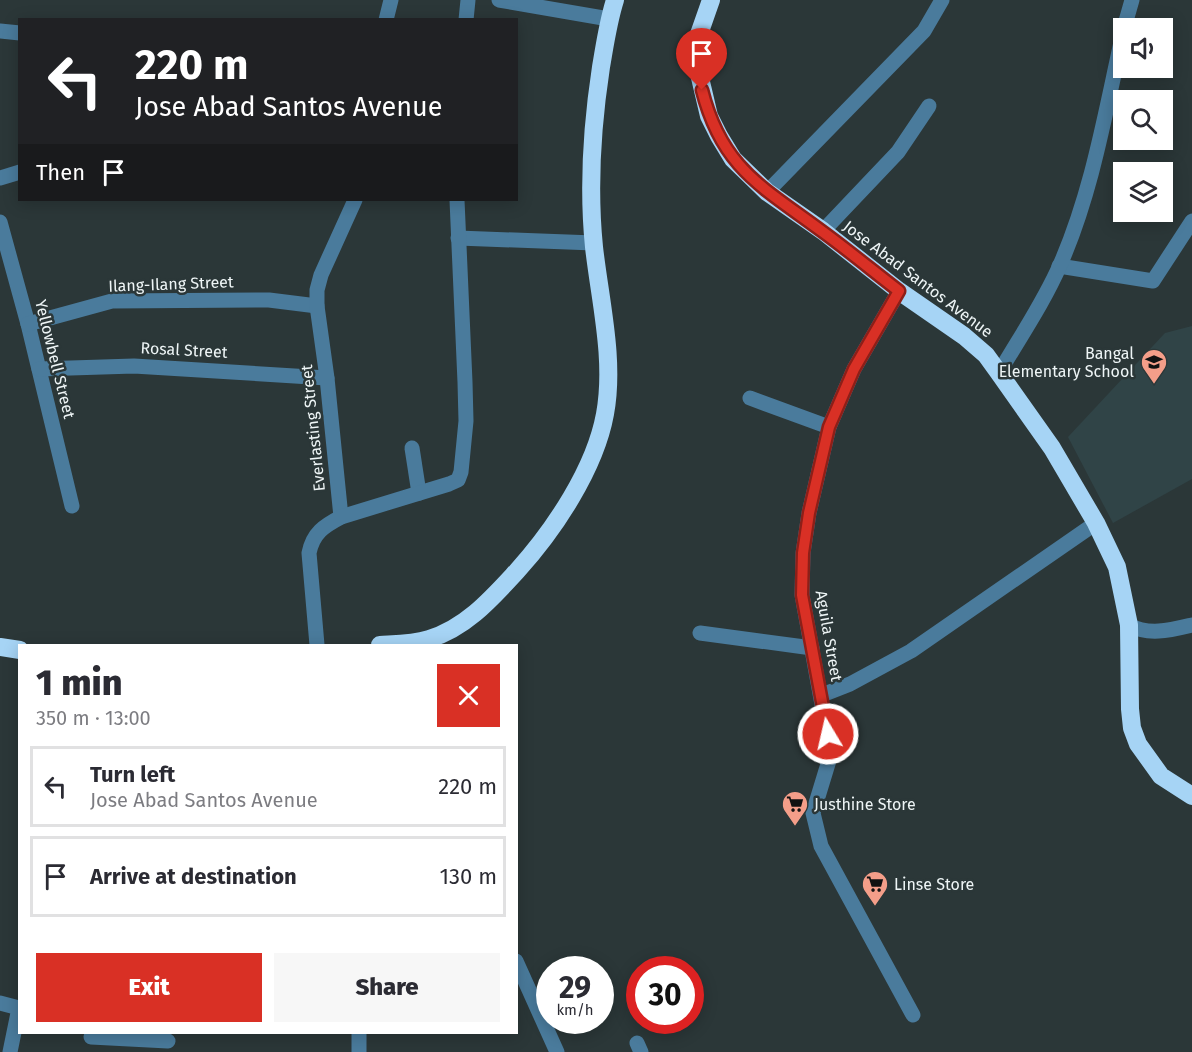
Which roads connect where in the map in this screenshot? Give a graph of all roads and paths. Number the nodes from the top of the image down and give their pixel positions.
1 (468, 0) edge
2 (499, 0) edge
3 (615, 0) edge
4 (711, 0) edge
5 (942, 0) edge
6 (1132, 0) edge
7 (386, 1) edge
8 (386, 18) edge
9 (466, 18) edge
10 (1127, 18) edge
11 (609, 19) junction
12 (0, 30) edge
13 (18, 33) edge
14 (1113, 78) edge
15 (929, 106) dead end
16 (18, 173) edge
17 (0, 178) edge
18 (767, 192) junction
19 (356, 201) edge
20 (457, 201) edge
21 (1192, 221) edge
22 (0, 222) edge
23 (823, 231) junction
24 (458, 238) junction
25 (594, 243) junction
26 (1059, 266) junction
27 (899, 291) junction
28 (317, 306) junction
29 (28, 324) junction
30 (39, 369) junction
31 (999, 373) junction
32 (327, 378) junction
33 (750, 398) dead end
34 (829, 427) junction
35 (412, 448) dead end
36 (419, 493) junction
37 (72, 506) dead end
38 (341, 517) junction
39 (1096, 523) junction
40 (1129, 625) junction
41 (1192, 625) edge
42 (700, 633) dead end
43 (317, 644) edge
44 (390, 644) edge
45 (0, 647) edge
46 (812, 648) junction
47 (18, 650) edge
48 (822, 695) junction
49 (1192, 796) edge
50 (518, 965) edge
51 (0, 1003) edge
52 (18, 1006) edge
53 (18, 1011) edge
54 (914, 1015) dead end
55 (359, 1034) edge
56 (91, 1040) edge
57 (168, 1042) edge
58 (10, 1052) edge
59 (358, 1052) edge
60 (557, 1052) edge

1 - 9 street
2 - 11 street
3 - 11 highway
4 - 18 highway, Jose Abad Santos Avenue
5 - 18 street
6 - 10 street
7 - 8 street
11 - 25 highway
12 - 13 street
14 - 26 street
15 - 23 street
16 - 17 street
18 - 23 highway, Jose Abad Santos Avenue
19 - 28 street, Everlasting Street
20 - 24 street
21 - 26 street
22 - 29 street, Yellowbell Street
23 - 27 highway, Jose Abad Santos Avenue
24 - 25 street
24 - 36 street
25 - 44 highway
26 - 31 street
27 - 31 highway, Jose Abad Santos Avenue
27 - 34 street, Aguila Street
28 - 29 street, Ilang-Ilang Street
28 - 32 street, Everlasting Street
29 - 30 street, Yellowbell Street
30 - 32 street, Rosal Street
30 - 37 street, Yellowbell Street
31 - 39 highway, Jose Abad Santos Avenue
32 - 38 street, Everlasting Street
33 - 34 street
34 - 46 street, Aguila Street
35 - 36 street
36 - 38 street
38 - 43 street
39 - 40 highway, Jose Abad Santos Avenue
39 - 48 street
40 - 41 street
40 - 49 highway, Jose Abad Santos Avenue
42 - 46 street
45 - 47 highway
46 - 48 street, Aguila Street
48 - 54 street, Aguila Street
50 - 60 street
51 - 52 street
53 - 58 street
55 - 59 street
56 - 57 street

